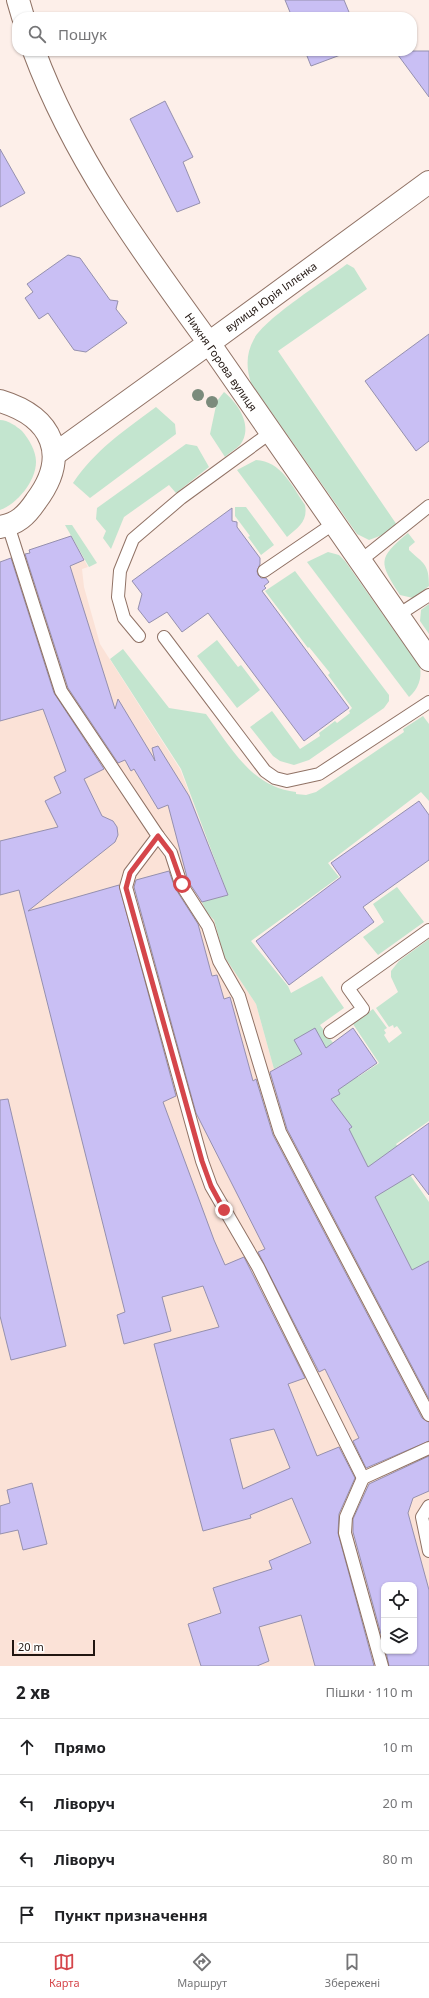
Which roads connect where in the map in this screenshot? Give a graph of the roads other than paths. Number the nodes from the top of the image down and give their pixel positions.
1 (18, 0) edge
2 (22, 12) edge
3 (36, 56) edge
4 (429, 182) edge
5 (208, 343) junction
6 (0, 402) edge
7 (270, 433) junction
8 (55, 454) junction
9 (429, 506) edge
10 (333, 524) junction
11 (4, 526) edge
12 (360, 561) junction
13 (264, 571) dead end
14 (429, 595) edge
15 (398, 615) junction
16 (139, 636) dead end
17 (164, 637) dead end
18 (429, 660) edge
19 (429, 702) edge
20 (158, 836) junction
21 (429, 930) edge
22 (330, 1032) dead end
23 (429, 1415) edge
24 (429, 1448) edge
25 (363, 1478) junction
26 (429, 1506) edge
27 (429, 1551) edge
28 (382, 1666) edge

1 - 2 street
3 - 5 street, Нижня Горова вулиця
4 - 5 street, вулиця Юрія Іллєнка
5 - 7 street, Нижня Горова вулиця
5 - 8 street, вулиця Юрія Іллєнка
6 - 8 street
7 - 10 street, Нижня Горова вулиця
7 - 16 lane
8 - 11 street
9 - 12 lane
10 - 12 street, Нижня Горова вулиця
10 - 13 lane
11 - 20 lane
12 - 15 street, Нижня Горова вулиця
14 - 15 lane
15 - 18 street, Нижня Горова вулиця
17 - 19 lane
20 - 23 lane
20 - 25 lane
21 - 22 lane
24 - 25 lane
25 - 28 lane
26 - 27 lane

